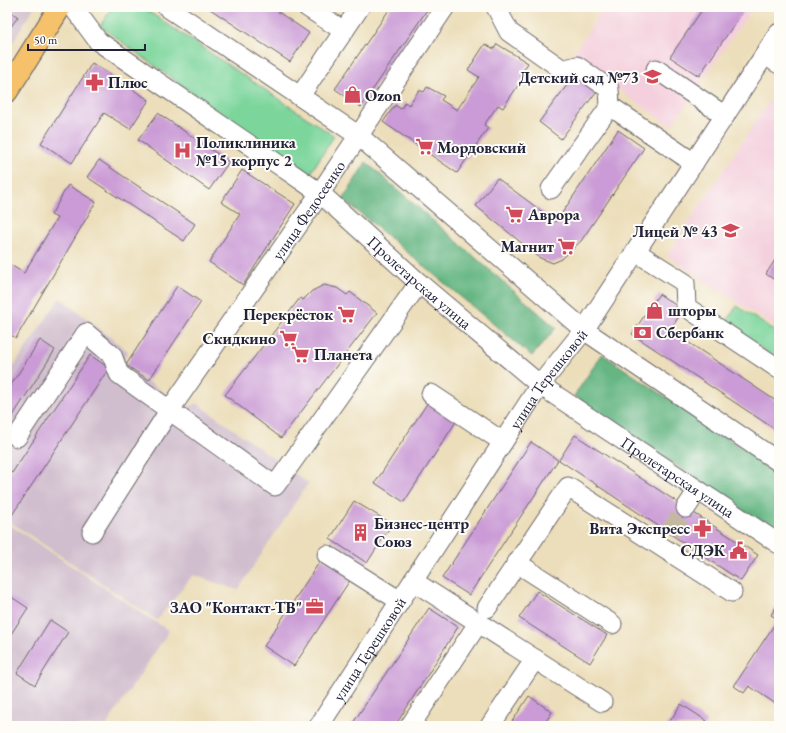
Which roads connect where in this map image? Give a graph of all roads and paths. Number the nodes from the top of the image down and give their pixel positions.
1 (60, 7) edge
2 (73, 7) edge
3 (167, 7) edge
4 (307, 7) edge
5 (360, 7) edge
6 (445, 7) edge
7 (496, 7) edge
8 (344, 31) junction
9 (779, 33) edge
10 (772, 59) edge
11 (656, 69) dead end
12 (7, 91) edge
13 (300, 96) junction
14 (610, 106) junction
15 (725, 116) junction
16 (359, 136) junction
17 (694, 163) junction
18 (551, 189) dead end
19 (320, 193) junction
20 (636, 252) junction
21 (419, 283) junction
22 (584, 330) junction
23 (779, 369) edge
24 (540, 385) junction
25 (431, 394) dead end
26 (169, 411) junction
27 (17, 437) dead end
28 (503, 442) junction
29 (779, 462) edge
30 (698, 490) junction
31 (686, 508) tunnel mouth
32 (92, 532) dead end
33 (779, 544) edge
34 (327, 555) dead end
35 (517, 563) junction
36 (413, 581) junction
37 (732, 592) dead end
38 (400, 601) junction
39 (483, 615) junction
40 (612, 624) dead end
41 (535, 659) junction
42 (602, 702) dead end
43 (319, 726) edge
44 (410, 726) edge
45 (490, 726) edge

1 - 12 main road
2 - 19 street, Пролетарская улица
3 - 13 street
4 - 8 street
5 - 8 street
6 - 16 street, улица Федосеенко
7 - 14 street
8 - 13 street
9 - 10 street, улица Терешковой
10 - 15 street, улица Терешковой
11 - 15 street
13 - 16 street
14 - 17 street
14 - 18 street
15 - 17 street, улица Терешковой
16 - 19 street, улица Федосеенко
16 - 22 street
17 - 20 street, улица Терешковой
19 - 21 street, Пролетарская улица
19 - 26 street, улица Федосеенко
20 - 22 street, улица Терешковой
20 - 23 street
21 - 24 street, Пролетарская улица
21 - 26 street
22 - 24 street, улица Терешковой
22 - 29 street
24 - 28 street, улица Терешковой
24 - 30 street, Пролетарская улица
25 - 28 street
26 - 27 street
26 - 32 street, улица Федосеенко
28 - 36 street, улица Терешковой
30 - 31 street
30 - 33 street, Пролетарская улица
34 - 38 street
35 - 37 street
35 - 39 street
35 - 40 street
36 - 38 street, улица Терешковой
36 - 39 street
38 - 43 street, улица Терешковой
39 - 41 street
39 - 44 street
41 - 42 street
41 - 45 street

